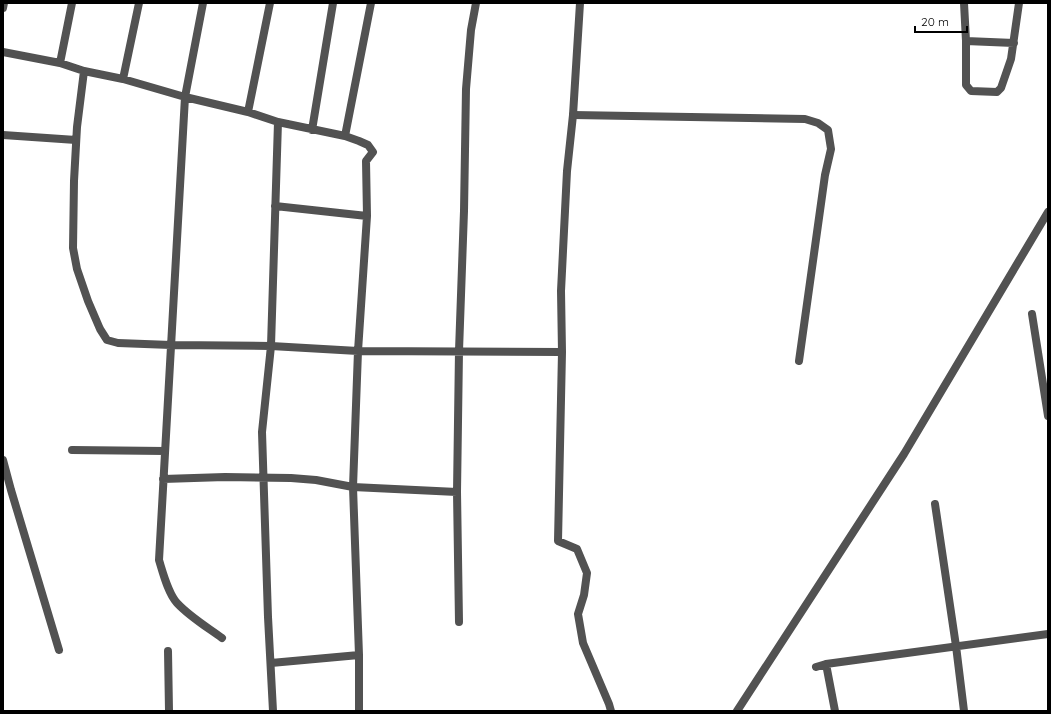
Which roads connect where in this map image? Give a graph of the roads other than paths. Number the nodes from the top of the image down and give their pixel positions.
1 (4, 3) edge
2 (72, 3) edge
3 (139, 3) edge
4 (203, 3) edge
5 (270, 3) edge
6 (333, 3) edge
7 (371, 3) edge
8 (476, 3) edge
9 (580, 3) edge
10 (964, 3) edge
11 (1019, 3) edge
12 (3, 8) edge
13 (966, 41) junction
14 (1014, 43) junction
15 (3, 52) edge
16 (60, 63) junction
17 (84, 71) junction
18 (123, 79) junction
19 (185, 97) junction
20 (248, 112) junction
21 (573, 115) junction
22 (278, 122) junction
23 (312, 130) junction
24 (3, 134) edge
25 (345, 136) junction
26 (76, 140) junction
27 (275, 206) junction
28 (1048, 212) edge
29 (366, 216) junction
30 (1032, 314) dead end
31 (171, 345) junction
32 (271, 346) junction
33 (459, 350) junction
34 (358, 351) junction
35 (562, 352) junction
36 (798, 362) dead end
37 (1048, 416) edge
38 (72, 450) dead end
39 (165, 451) junction
40 (3, 460) edge
41 (264, 478) junction
42 (163, 479) junction
43 (353, 487) junction
44 (457, 492) junction
45 (935, 504) dead end
46 (459, 622) dead end
47 (1048, 634) edge
48 (222, 638) dead end
49 (956, 646) junction
50 (59, 650) dead end
51 (168, 651) dead end
52 (359, 655) junction
53 (271, 663) junction
54 (826, 664) junction
55 (816, 667) dead end
56 (169, 711) edge
57 (273, 711) edge
58 (359, 711) edge
59 (611, 711) edge
60 (736, 711) edge
61 (835, 711) edge
62 (964, 711) edge

1 - 12 street
2 - 16 street
3 - 18 street
4 - 19 street
5 - 20 street
6 - 23 street
7 - 25 street
8 - 33 street
9 - 21 street
10 - 13 street
11 - 14 street
13 - 14 street
13 - 14 street
15 - 16 street
16 - 17 street
17 - 18 street
17 - 26 street
18 - 19 street
19 - 20 street
19 - 31 street
20 - 22 street
21 - 35 street
21 - 36 street
22 - 23 street
22 - 27 street
23 - 25 street
24 - 26 street
25 - 29 street
26 - 31 street
27 - 29 street
27 - 32 street
28 - 60 street
29 - 34 street
30 - 37 street
31 - 32 street
31 - 39 street
32 - 34 street
32 - 41 street
33 - 34 street
33 - 35 street
33 - 44 street
34 - 43 street
35 - 59 street
38 - 39 street
39 - 42 street
40 - 50 street
41 - 42 street
41 - 43 street
41 - 53 street
42 - 48 street
43 - 44 street
43 - 52 street
44 - 46 street
45 - 49 street
47 - 49 street
49 - 54 street
49 - 62 street
51 - 56 street
52 - 53 street
52 - 58 street
53 - 57 street
54 - 55 street
54 - 61 street

